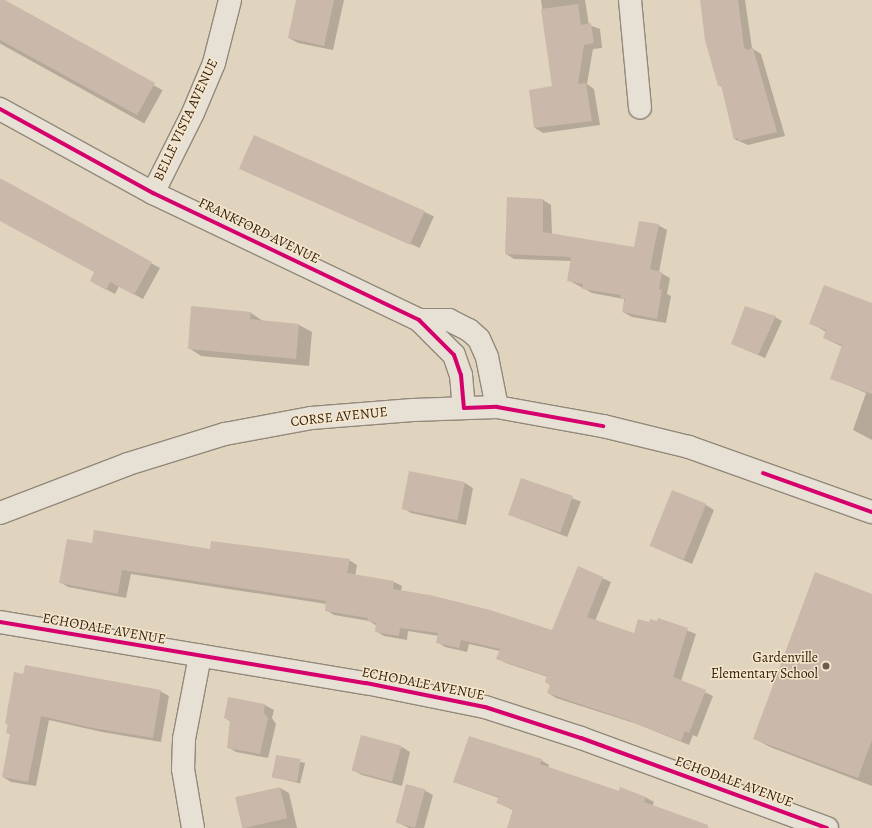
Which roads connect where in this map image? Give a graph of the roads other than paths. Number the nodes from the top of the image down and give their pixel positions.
1 (230, 0) edge
2 (630, 0) edge
3 (640, 108) dead end
4 (0, 109) edge
5 (153, 193) junction
6 (418, 320) junction
7 (464, 408) junction
8 (497, 408) junction
9 (872, 512) edge
10 (0, 513) edge
11 (0, 622) edge
12 (200, 656) junction
13 (193, 828) edge
14 (827, 828) edge

1 - 5 street, BELLE VISTA AVENUE
2 - 3 street
4 - 5 street, FRANKFORD AVENUE
5 - 6 street, FRANKFORD AVENUE
6 - 7 street, FRANKFORD AVENUE
6 - 8 street, FRANKFORD AVENUE
7 - 8 street, CORSE AVENUE
7 - 10 street, CORSE AVENUE
8 - 9 street, CORSE AVENUE
11 - 12 street, ECHODALE AVENUE
12 - 13 street
12 - 14 street, ECHODALE AVENUE

